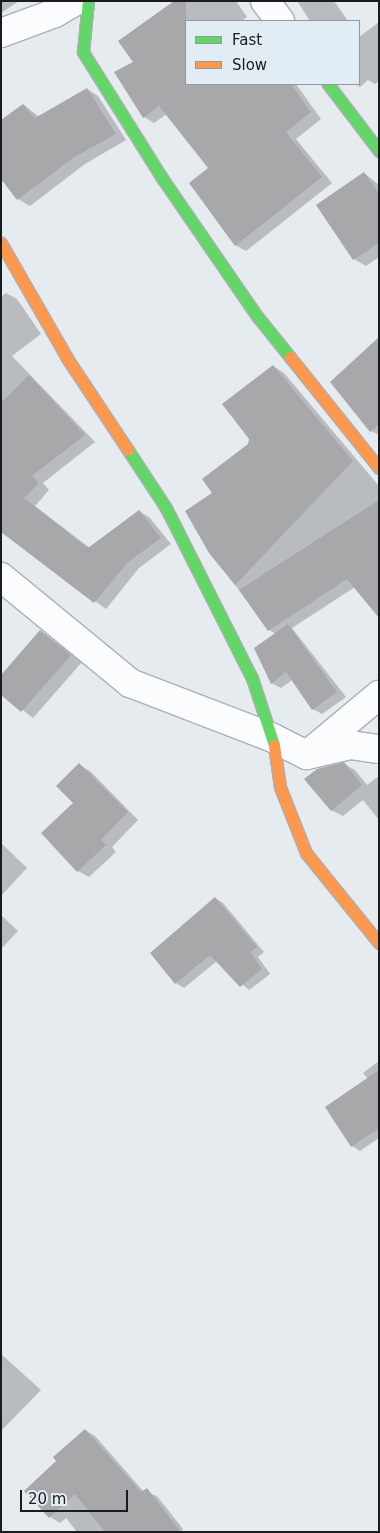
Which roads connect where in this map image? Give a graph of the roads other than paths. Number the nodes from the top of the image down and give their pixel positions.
1 (76, 1) edge
2 (88, 1) edge
3 (265, 1) edge
4 (279, 20) edge
5 (1, 32) edge
6 (329, 85) edge
7 (379, 151) edge
8 (1, 243) edge
9 (379, 468) edge
10 (1, 577) edge
11 (379, 695) edge
12 (274, 738) junction
13 (379, 749) edge
14 (307, 755) junction
15 (379, 943) edge

1 - 5 street
2 - 9 street
3 - 4 street
6 - 7 street
8 - 12 street
10 - 12 street
11 - 14 street
12 - 14 street
12 - 15 street
13 - 14 street

